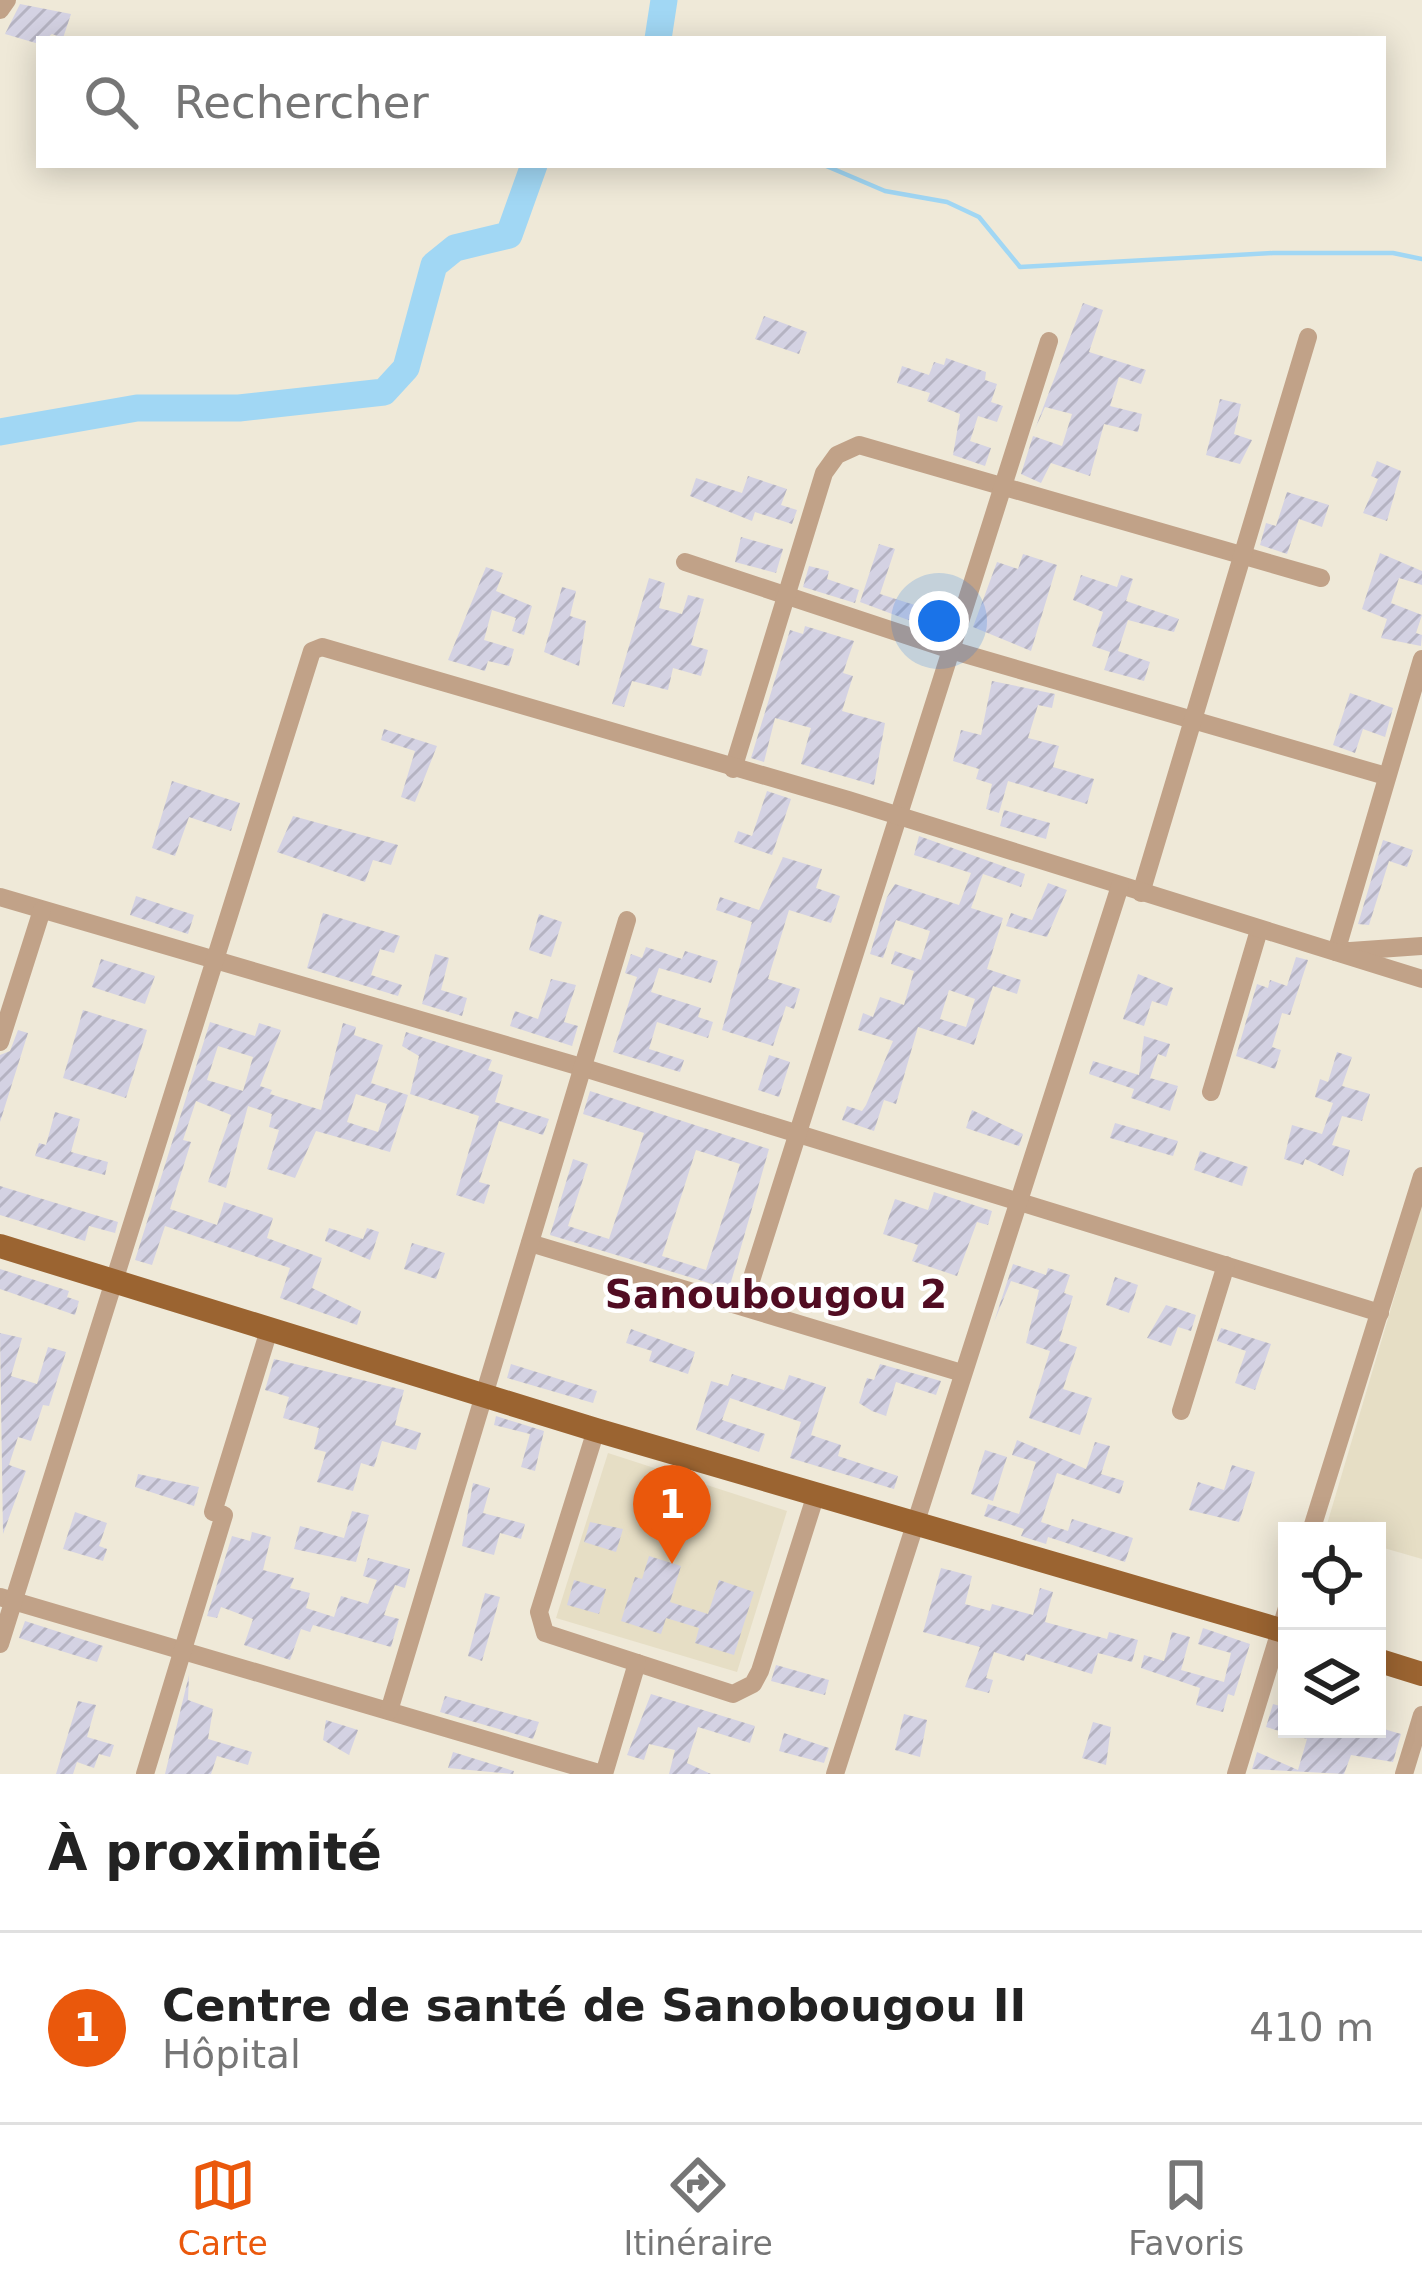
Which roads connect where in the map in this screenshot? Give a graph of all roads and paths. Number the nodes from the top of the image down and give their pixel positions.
1 (7, 0) edge
2 (0, 10) edge
3 (1308, 337) dead end
4 (1048, 341) dead end
5 (1003, 482) junction
6 (1243, 556) junction
7 (686, 562) dead end
8 (1321, 578) dead end
9 (787, 597) junction
10 (951, 650) junction
11 (1422, 659) edge
12 (1192, 720) junction
13 (733, 769) junction
14 (1386, 776) junction
15 (902, 817) junction
16 (1120, 886) junction
17 (1141, 893) junction
18 (0, 897) edge
19 (42, 910) junction
20 (627, 920) dead end
21 (1259, 929) junction
22 (1422, 946) edge
23 (1336, 952) junction
24 (216, 959) junction
25 (1422, 979) edge
26 (0, 1042) edge
27 (580, 1067) junction
28 (1211, 1092) dead end
29 (799, 1133) junction
30 (1422, 1176) edge
31 (1016, 1200) junction
32 (530, 1244) junction
33 (0, 1246) edge
34 (1226, 1265) junction
35 (116, 1282) junction
36 (743, 1306) junction
37 (1380, 1313) junction
38 (269, 1330) junction
39 (962, 1373) junction
40 (487, 1397) junction
41 (1181, 1411) dead end
42 (596, 1430) junction
43 (816, 1494) junction
44 (1314, 1522) edge
45 (918, 1524) junction
46 (6, 1599) edge
47 (1278, 1622) edge
48 (1283, 1630) edge
49 (0, 1644) edge
50 (183, 1651) junction
51 (638, 1663) junction
52 (1386, 1663) edge
53 (1422, 1674) edge
54 (388, 1711) junction
55 (1422, 1714) edge
56 (145, 1774) edge
57 (603, 1774) edge
58 (835, 1774) edge
59 (1236, 1774) edge
60 (1404, 1774) edge

1 - 2 street
3 - 6 street
4 - 5 street
5 - 6 street
5 - 9 street
5 - 10 street
6 - 8 street
6 - 12 street
7 - 9 street
9 - 10 street
9 - 13 street
10 - 12 street
10 - 15 street
11 - 14 street
12 - 14 street
12 - 17 street
13 - 15 street
13 - 24 street
14 - 23 street
15 - 16 street
15 - 29 street
16 - 17 street
16 - 31 street
17 - 21 street
18 - 19 street
19 - 24 street
19 - 26 street
20 - 27 street
21 - 23 street
21 - 28 street
22 - 23 street
23 - 25 street
24 - 27 street
24 - 35 street
27 - 29 street
27 - 32 street
29 - 31 street
29 - 36 street
30 - 37 street
31 - 34 street
31 - 39 street
32 - 36 street
32 - 40 street
33 - 35 main road
34 - 37 street
34 - 41 street
35 - 38 main road
35 - 46 street
36 - 39 street
37 - 44 street
38 - 40 main road
38 - 50 street
39 - 45 street
40 - 42 main road
40 - 54 street
42 - 43 main road
42 - 51 street
43 - 45 main road
43 - 51 street
45 - 47 main road
45 - 58 street
46 - 49 street
46 - 50 street
48 - 59 street
50 - 54 street
50 - 56 street
51 - 57 street
52 - 53 main road
54 - 57 street
55 - 60 street

